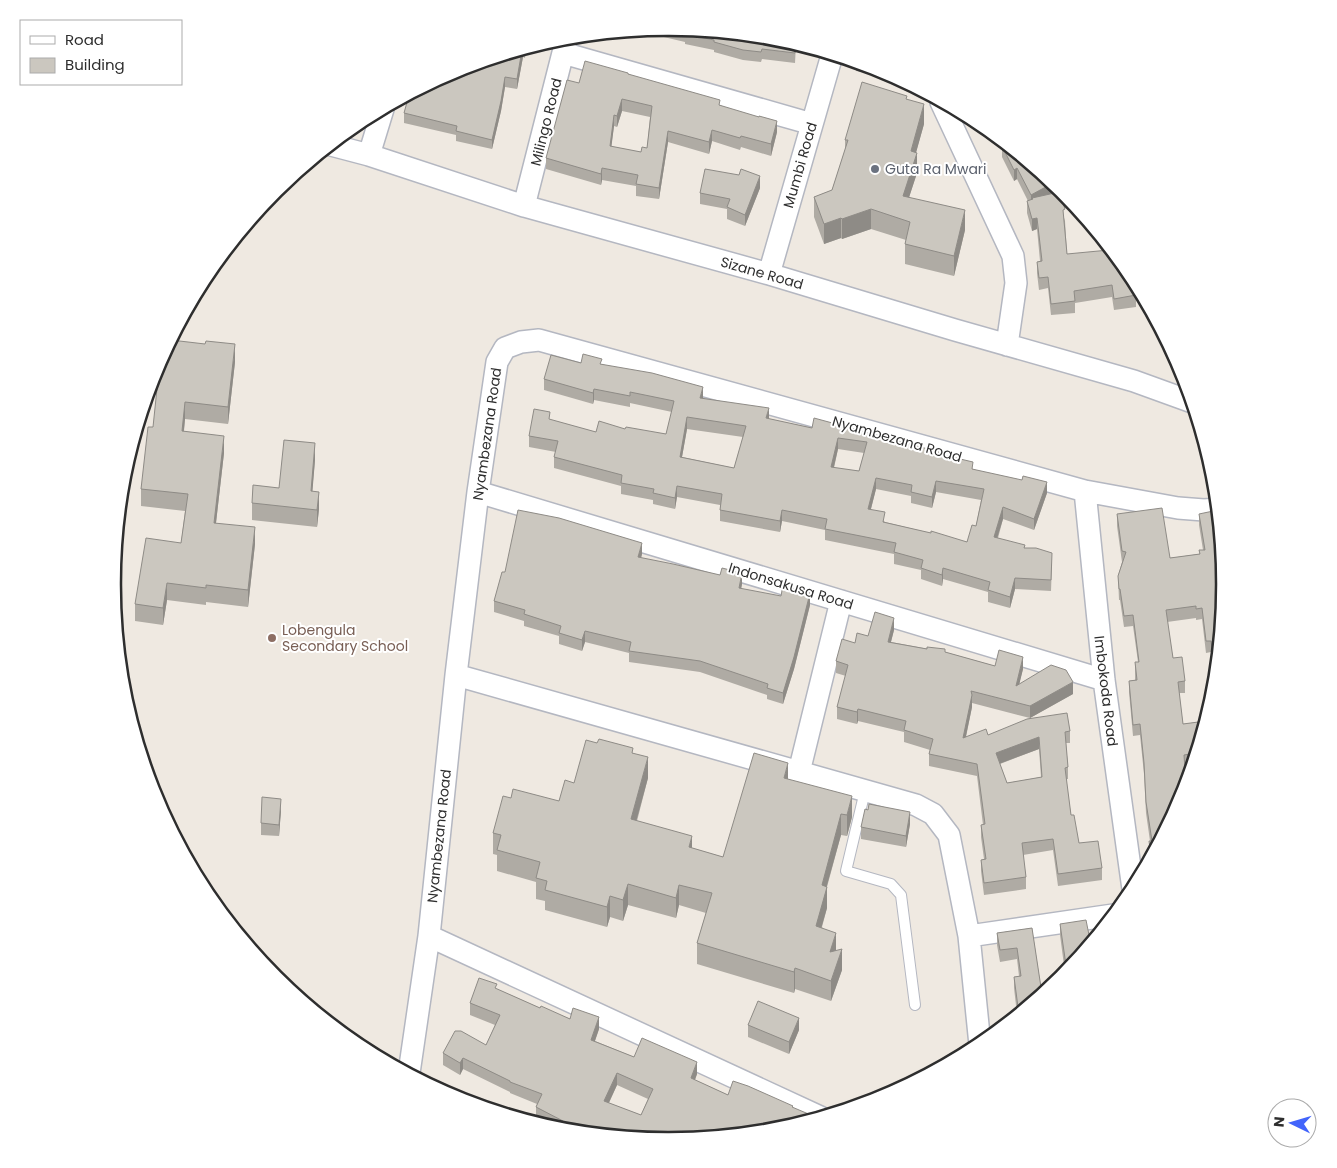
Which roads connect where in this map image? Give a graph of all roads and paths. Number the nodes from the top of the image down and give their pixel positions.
1 (568, 46) edge
2 (565, 47) edge
3 (830, 61) edge
4 (946, 112) edge
5 (380, 119) edge
6 (812, 124) junction
7 (338, 147) edge
8 (369, 155) junction
9 (524, 206) junction
10 (769, 274) junction
11 (1007, 345) junction
12 (1184, 399) edge
13 (478, 492) junction
14 (1084, 492) junction
15 (1211, 509) edge
16 (841, 601) junction
17 (456, 675) junction
18 (1104, 680) junction
19 (799, 772) junction
20 (865, 791) junction
21 (1131, 877) edge
22 (1103, 916) edge
23 (429, 936) junction
24 (969, 936) junction
25 (915, 1005) dead end
26 (979, 1035) edge
27 (410, 1066) edge
28 (811, 1113) edge

1 - 6 street
2 - 9 street, Milingo Road
3 - 6 street, Mumbi Road
4 - 11 street
5 - 8 street
6 - 10 street, Mumbi Road
7 - 8 street, Sizane Road
8 - 9 street, Sizane Road
9 - 10 street, Sizane Road
10 - 11 street, Sizane Road
11 - 12 street, Sizane Road
13 - 14 street, Nyambezana Road
13 - 16 street, Indonsakusa Road
13 - 17 street, Nyambezana Road
14 - 15 street, Nyambezana Road
14 - 18 street, Imbokoda Road
16 - 18 street, Indonsakusa Road
16 - 19 street
17 - 19 street
17 - 23 street, Nyambezana Road
18 - 21 street, Imbokoda Road
19 - 20 street
20 - 24 street
20 - 25 lane
22 - 24 street
23 - 27 street, Nyambezana Road
23 - 28 street
24 - 26 street

